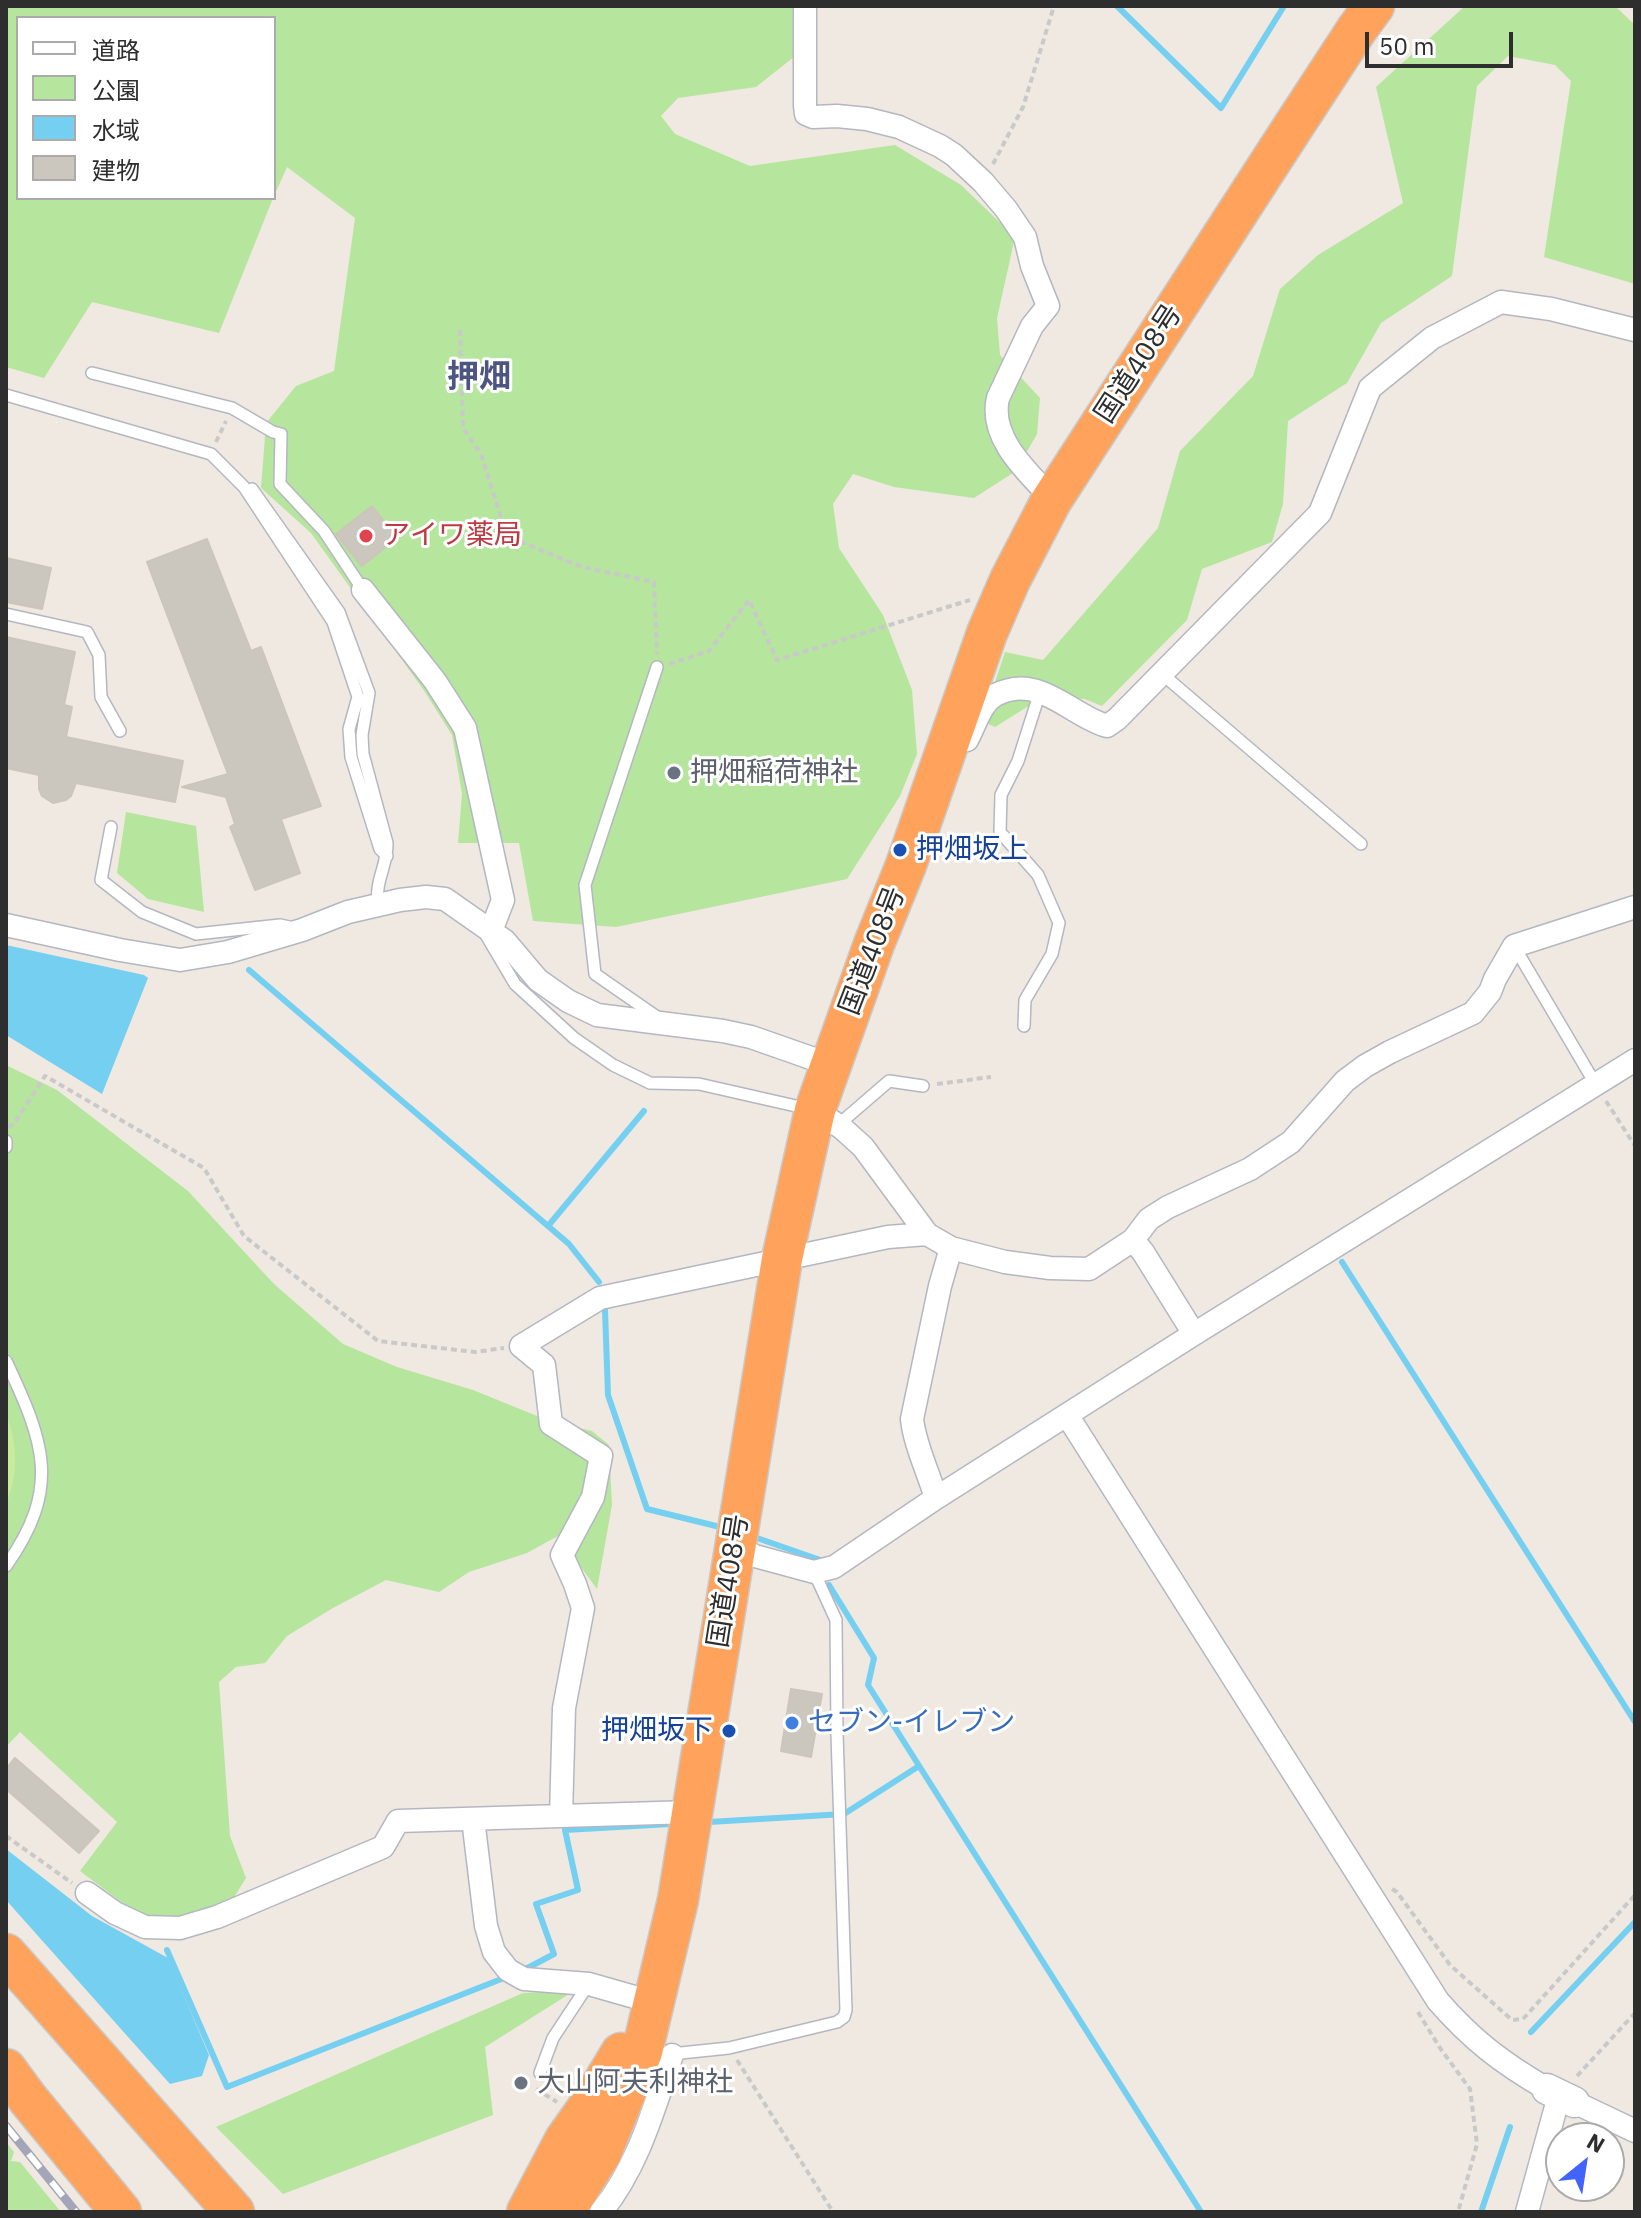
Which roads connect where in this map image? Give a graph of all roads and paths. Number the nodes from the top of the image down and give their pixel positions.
1 (805, 6) edge
2 (1054, 6) edge
3 (1374, 6) edge
4 (983, 182) junction
5 (460, 330) dead end
6 (1635, 330) edge
7 (92, 373) dead end
8 (6, 395) edge
9 (232, 408) junction
10 (211, 454) junction
11 (1051, 501) junction
12 (1006, 588) junction
13 (363, 590) joint
14 (6, 614) edge
15 (657, 667) junction
16 (1161, 673) junction
17 (1040, 692) junction
18 (120, 731) dead end
19 (111, 827) dead end
20 (1361, 844) dead end
21 (906, 865) junction
22 (379, 905) junction
23 (1635, 907) edge
24 (6, 925) edge
25 (484, 926) junction
26 (302, 930) junction
27 (1514, 946) junction
28 (664, 1022) junction
29 (1024, 1026) dead end
30 (1635, 1060) edge
31 (831, 1065) junction
32 (991, 1077) dead end
33 (1596, 1085) junction
34 (923, 1086) joint
35 (827, 1118) junction
36 (6, 1128) edge
37 (1635, 1146) edge
38 (927, 1234) junction
39 (1133, 1240) junction
40 (951, 1248) junction
41 (782, 1259) junction
42 (1194, 1334) junction
43 (521, 1346) junction
44 (6, 1361) edge
45 (1067, 1415) junction
46 (936, 1498) junction
47 (734, 1545) junction
48 (6, 1566) edge
49 (814, 1572) junction
50 (691, 1812) junction
51 (561, 1816) junction
52 (473, 1819) junction
53 (6, 1836) edge
54 (87, 1893) joint
55 (1370, 1894) junction
56 (1635, 1895) edge
57 (6, 1954) edge
58 (589, 1984) junction
59 (652, 2002) junction
60 (1415, 2007) dead end
61 (1635, 2013) edge
62 (729, 2048) junction
63 (657, 2053) junction
64 (6, 2069) edge
65 (540, 2073) dead end
66 (536, 2089) dead end
67 (1560, 2095) junction
68 (566, 2107) dead end
69 (1635, 2131) edge
70 (121, 2212) edge
71 (234, 2212) edge
72 (527, 2212) edge
73 (564, 2212) edge
74 (601, 2212) edge
75 (833, 2212) edge
76 (1458, 2212) edge
77 (1527, 2212) edge

1 - 4 street
2 - 4 path
3 - 11 highway, 国道408号
4 - 11 street
5 - 15 path
6 - 16 street
7 - 9 lane
8 - 10 lane
9 - 10 path
9 - 13 lane
10 - 22 lane
11 - 12 highway, 国道408号
12 - 15 path
12 - 21 highway, 国道408号
13 - 25 street
14 - 18 lane
15 - 28 lane
16 - 17 street
16 - 20 lane
17 - 21 street
17 - 29 lane
19 - 26 lane
21 - 31 highway, 国道408号
22 - 25 street
22 - 26 street
23 - 27 street
24 - 26 street
25 - 28 street
25 - 35 lane
27 - 33 lane
27 - 39 street
28 - 31 street
30 - 33 street
31 - 35 highway, 国道408号
32 - 34 path
33 - 37 path
33 - 42 street
34 - 35 lane
35 - 38 street
35 - 41 highway, 国道408号
36 - 43 path
38 - 40 street
38 - 41 street
39 - 40 street
39 - 42 street
40 - 46 street
41 - 43 street
41 - 47 highway, 国道408号
42 - 45 street
43 - 51 street
44 - 48 lane
45 - 46 street
45 - 55 street
46 - 49 street
47 - 49 street
47 - 50 highway, 国道408号
49 - 62 lane
50 - 51 street
50 - 59 highway, 国道408号
51 - 52 street
52 - 54 street
52 - 58 street
53 - 54 path
55 - 56 path
55 - 67 street
57 - 71 highway
58 - 59 street
58 - 65 lane
59 - 63 highway, 国道408号
59 - 72 highway, 国道408号
60 - 76 path
61 - 67 path
62 - 63 lane
62 - 75 path
63 - 73 highway, 国道408号
63 - 74 street
64 - 70 highway
66 - 68 path
67 - 69 street
67 - 77 street

